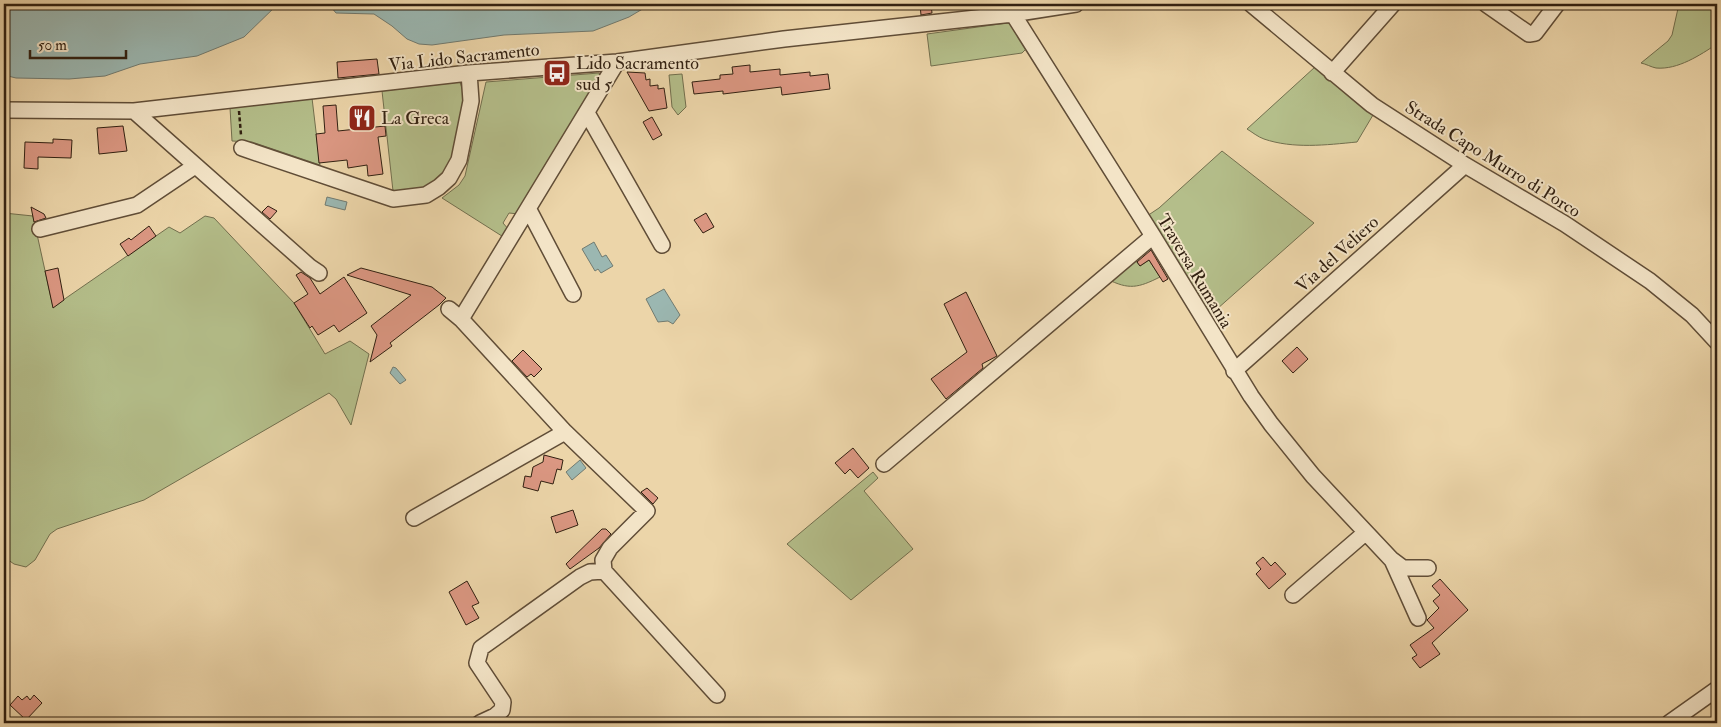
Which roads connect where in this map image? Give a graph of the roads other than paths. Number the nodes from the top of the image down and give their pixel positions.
1 (1076, 4) edge
2 (1251, 4) edge
3 (1393, 4) edge
4 (1486, 4) edge
5 (1557, 4) edge
6 (1013, 14) junction
7 (617, 62) junction
8 (1332, 73) junction
9 (469, 74) junction
10 (4, 110) edge
11 (134, 112) junction
12 (587, 113) junction
13 (242, 148) road end
14 (1465, 164) junction
15 (195, 166) junction
16 (529, 210) junction
17 (40, 228) dead end
18 (1153, 236) junction
19 (662, 245) dead end
20 (319, 273) dead end
21 (573, 294) dead end
22 (449, 309) dead end
23 (461, 319) junction
24 (1717, 342) edge
25 (1234, 371) junction
26 (564, 432) junction
27 (884, 464) dead end
28 (414, 518) dead end
29 (1365, 533) junction
30 (1391, 558) junction
31 (1428, 568) dead end
32 (604, 571) junction
33 (1293, 595) dead end
34 (1418, 618) dead end
35 (1717, 689) edge
36 (717, 695) dead end
37 (480, 723) edge
38 (1669, 723) edge

1 - 6 street, Via Lido Sacramento
2 - 8 street, Strada Capo Murro di Porco
3 - 8 street
4 - 5 street
6 - 7 street, Via Lido Sacramento
6 - 18 street, Traversa Rumania
7 - 9 street, Via Lido Sacramento
7 - 12 street
8 - 14 street, Strada Capo Murro di Porco
9 - 11 street, Via Lido Sacramento
9 - 13 street
10 - 11 street, Via Lido Sacramento
11 - 15 street
12 - 16 street
12 - 19 street
14 - 24 street, Strada Capo Murro di Porco
14 - 25 street, Via del Veliero
15 - 17 street
15 - 20 street
16 - 21 street
16 - 23 street
18 - 25 street, Traversa Rumania
18 - 27 street
22 - 23 street
23 - 26 street
25 - 29 street, Traversa Rumania
26 - 28 street
26 - 32 street
29 - 30 street, Traversa Rumania
29 - 33 street
30 - 31 street
30 - 34 street
32 - 36 street
32 - 37 street
35 - 38 street

